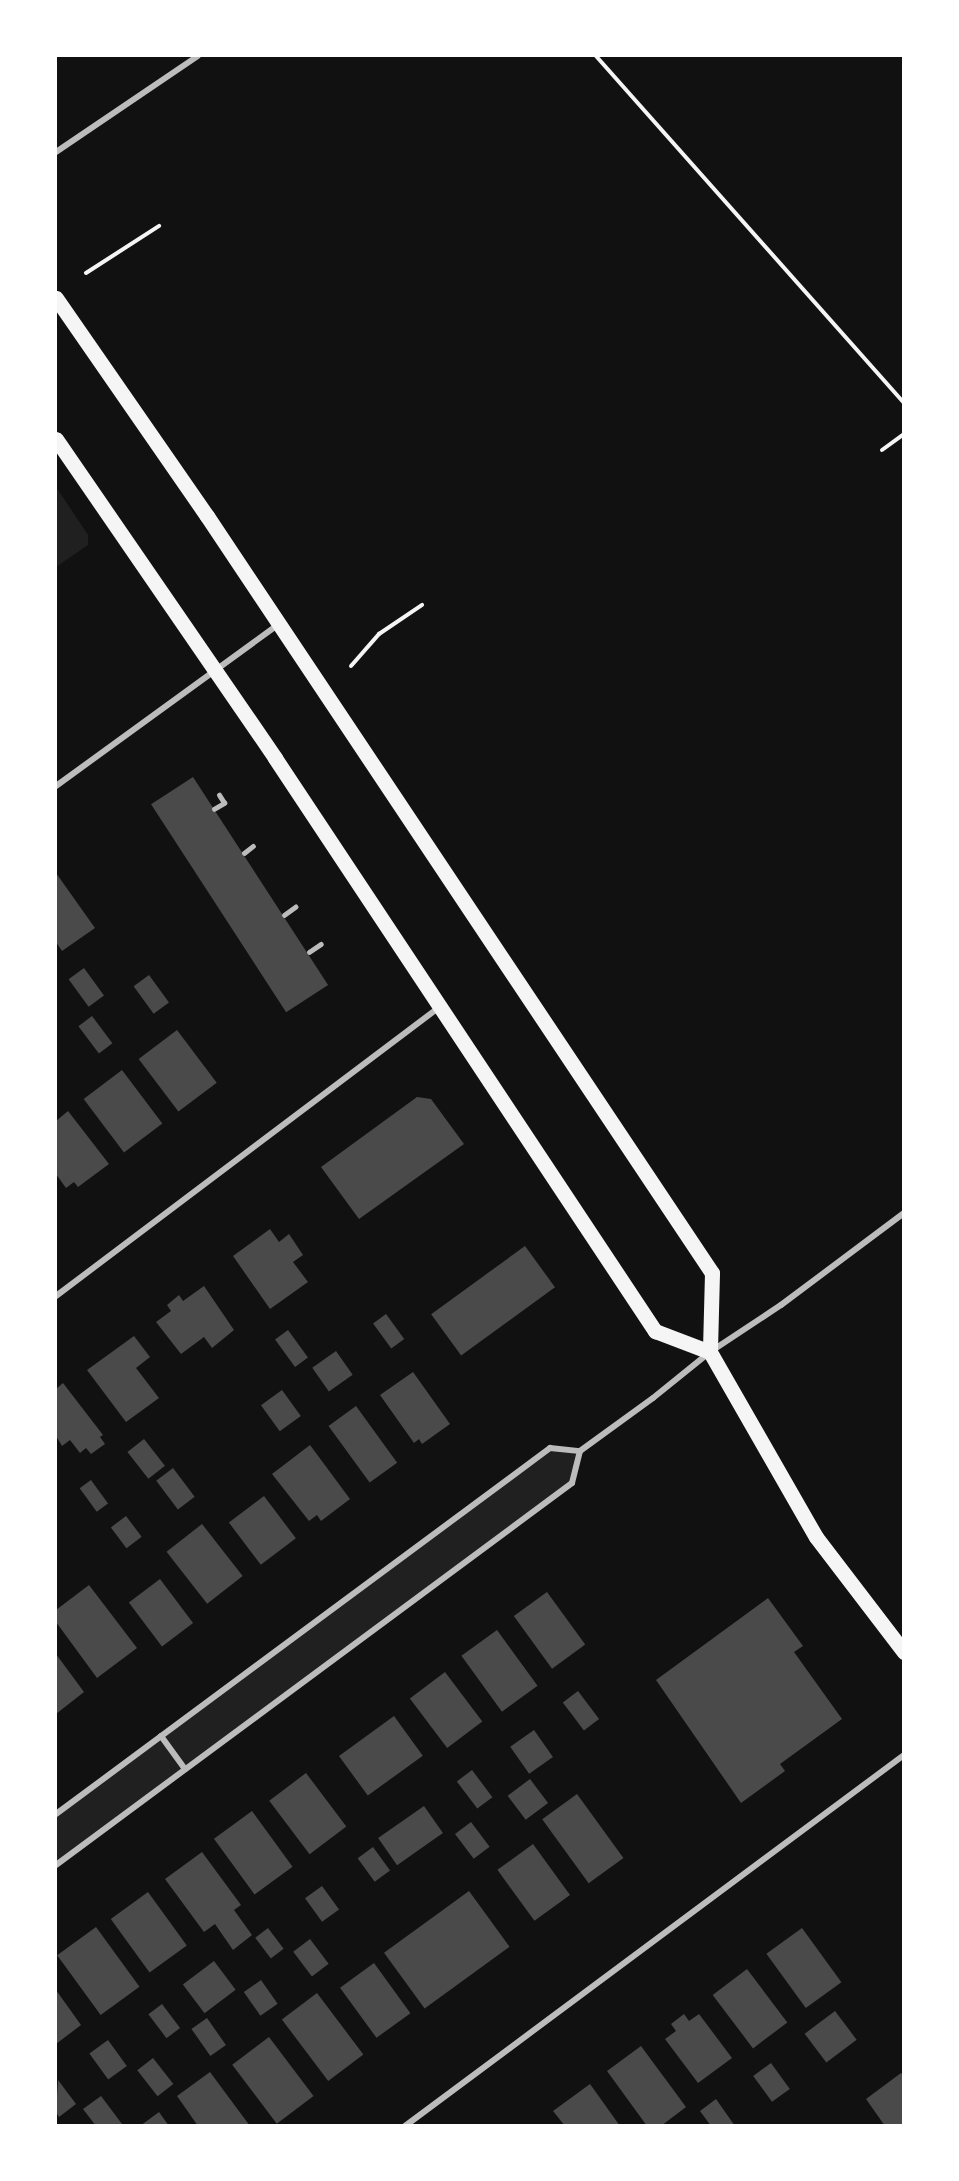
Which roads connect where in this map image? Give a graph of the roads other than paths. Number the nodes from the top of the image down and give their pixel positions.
1 (198, 56) edge
2 (56, 152) edge
3 (56, 298) edge
4 (56, 439) edge
5 (279, 624) junction
6 (215, 670) junction
7 (56, 786) edge
8 (219, 795) dead end
9 (214, 809) dead end
10 (254, 846) dead end
11 (244, 853) dead end
12 (295, 907) dead end
13 (284, 915) dead end
14 (321, 944) dead end
15 (309, 952) dead end
16 (439, 1007) junction
17 (903, 1213) edge
18 (56, 1296) edge
19 (710, 1352) junction
20 (580, 1451) junction
21 (903, 1652) edge
22 (161, 1736) junction
23 (903, 1755) edge
24 (185, 1769) junction
25 (56, 1814) edge
26 (56, 1865) edge
27 (405, 2126) edge

1 - 2 street
3 - 5 main road
4 - 6 main road
5 - 6 street
5 - 19 main road
6 - 7 street
6 - 16 main road
8 - 9 lane
10 - 11 lane
12 - 13 lane
14 - 15 lane
16 - 18 street
16 - 19 main road
17 - 19 street
19 - 20 street
19 - 21 main road
20 - 22 street
20 - 24 street
22 - 24 street
22 - 25 street
23 - 27 street
24 - 26 street

